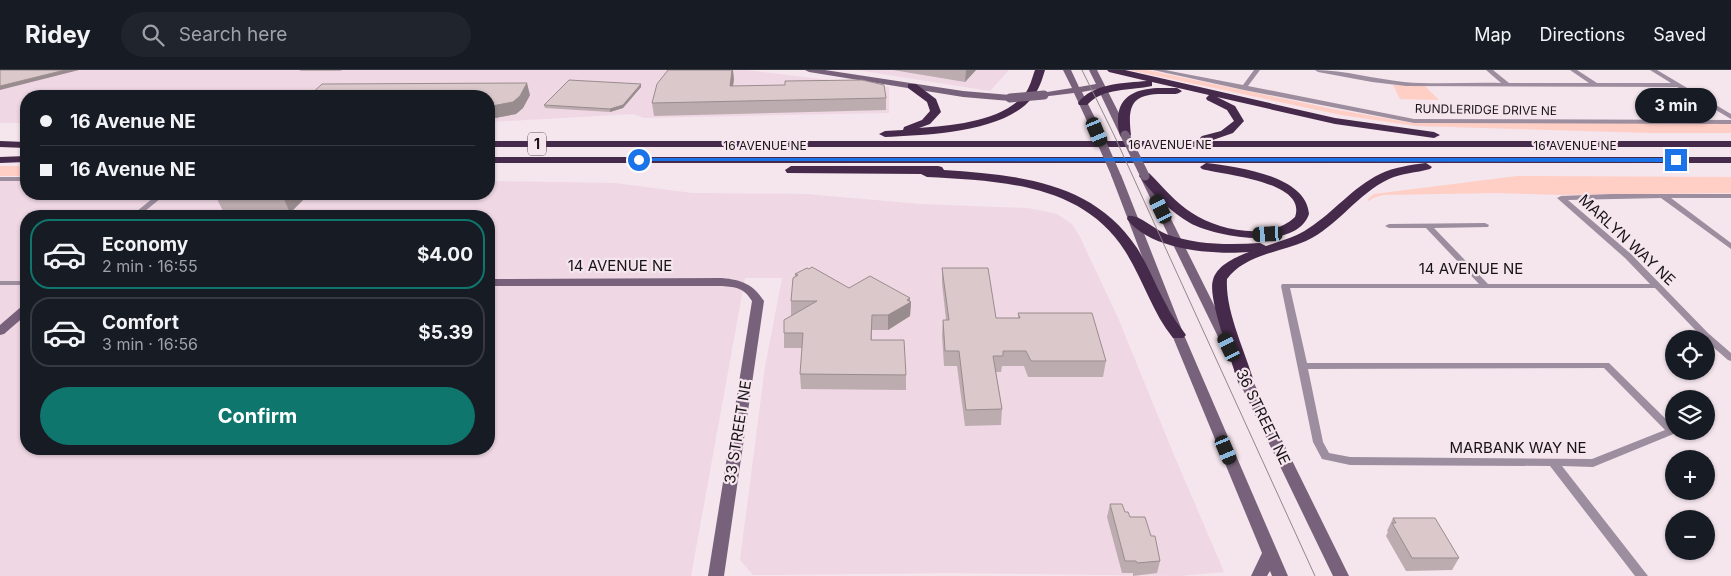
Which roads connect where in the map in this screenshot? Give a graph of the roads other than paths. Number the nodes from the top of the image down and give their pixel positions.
1 (809, 70) edge
2 (1040, 70) edge
3 (1061, 70) edge
4 (1067, 70) edge
5 (1093, 70) edge
6 (1112, 70) edge
7 (1156, 70) edge
8 (1257, 70) edge
9 (1318, 70) edge
10 (1489, 70) edge
11 (1573, 70) edge
12 (1653, 70) edge
13 (1348, 73) edge
14 (1178, 84) junction
15 (1508, 84) junction
16 (1596, 85) junction
17 (1678, 85) junction
18 (912, 86) junction
19 (1195, 88) junction
20 (1244, 88) junction
21 (1102, 89) junction
22 (1077, 90) junction
23 (1044, 95) junction
24 (1083, 102) junction
25 (1731, 117) edge
26 (1731, 122) edge
27 (870, 134) junction
28 (1125, 135) junction
29 (1108, 143) junction
30 (495, 144) edge
31 (586, 144) junction
32 (1640, 144) junction
33 (1731, 144) edge
34 (0, 145) edge
35 (20, 145) edge
36 (20, 159) edge
37 (495, 160) edge
38 (559, 160) junction
39 (1620, 160) junction
40 (1731, 160) edge
41 (0, 161) edge
42 (903, 171) junction
43 (1145, 176) junction
44 (0, 179) edge
45 (20, 179) edge
46 (1663, 196) junction
47 (1731, 196) edge
48 (155, 200) edge
49 (142, 210) edge
50 (1133, 219) junction
51 (1485, 225) dead end
52 (1389, 226) dead end
53 (1428, 226) junction
54 (1177, 241) junction
55 (1294, 241) junction
56 (1731, 247) edge
57 (495, 282) edge
58 (0, 283) edge
59 (20, 283) edge
60 (1485, 285) junction
61 (1285, 286) joint
62 (1658, 286) junction
63 (751, 289) joint
64 (20, 314) edge
65 (0, 331) edge
66 (1178, 336) junction
67 (1731, 358) edge
68 (1303, 366) junction
69 (1246, 382) junction
70 (1553, 463) junction
71 (1270, 554) junction
72 (716, 576) edge
73 (1259, 576) edge
74 (1280, 576) edge
75 (1340, 576) edge
76 (1642, 576) edge

1 - 18 main road
2 - 27 highway
3 - 23 main road
4 - 22 main road
5 - 21 main road, 36 STREET NE
6 - 14 highway
7 - 20 street, RUNDLERIDGE DRIVE NE
8 - 20 street
9 - 13 street
10 - 15 street
11 - 16 street
12 - 17 street
13 - 15 street
14 - 19 highway
14 - 21 highway
15 - 16 street
16 - 17 street
17 - 25 street
18 - 23 main road, bridge
18 - 27 highway
19 - 21 highway
19 - 32 highway
20 - 26 street, RUNDLERIDGE DRIVE NE
21 - 22 main road
21 - 24 highway
21 - 28 main road, 36 STREET NE
22 - 23 main road
22 - 24 main road
23 - 24 main road
24 - 50 main road, bridge
27 - 31 highway
28 - 29 highway
28 - 43 main road, 36 STREET NE, bridge
29 - 31 highway, 16 AVENUE NE / 1
29 - 32 highway, 16 AVENUE NE / 1
30 - 31 highway, 16 AVENUE NE / 1
32 - 33 highway, 16 AVENUE NE / 1
34 - 35 highway
36 - 41 highway
37 - 38 highway, 16 AVENUE NE / 1
38 - 39 highway, 16 AVENUE NE / 1
38 - 42 highway
39 - 40 highway, 16 AVENUE NE / 1
39 - 55 highway
42 - 43 highway
42 - 66 highway
43 - 54 main road, 36 STREET NE
44 - 45 street
46 - 47 street, MARLYN WAY NE
46 - 56 street
46 - 62 street, MARLYN WAY NE
48 - 49 street
50 - 54 highway
50 - 66 main road
51 - 53 street
52 - 53 street
53 - 60 street
54 - 55 highway
54 - 69 main road, 36 STREET NE
55 - 69 highway
57 - 63 main road, 14 AVENUE NE
58 - 59 street
60 - 61 street, 14 AVENUE NE
60 - 62 street, 14 AVENUE NE
61 - 68 street, MARBANK WAY NE
62 - 67 street, MARLYN WAY NE
63 - 72 main road, 33 STREET NE
64 - 65 main road
66 - 71 main road
68 - 70 street, MARBANK WAY NE
68 - 70 street, MARBANK WAY NE
69 - 75 main road, 36 STREET NE
70 - 76 street
71 - 73 main road
71 - 74 main road

